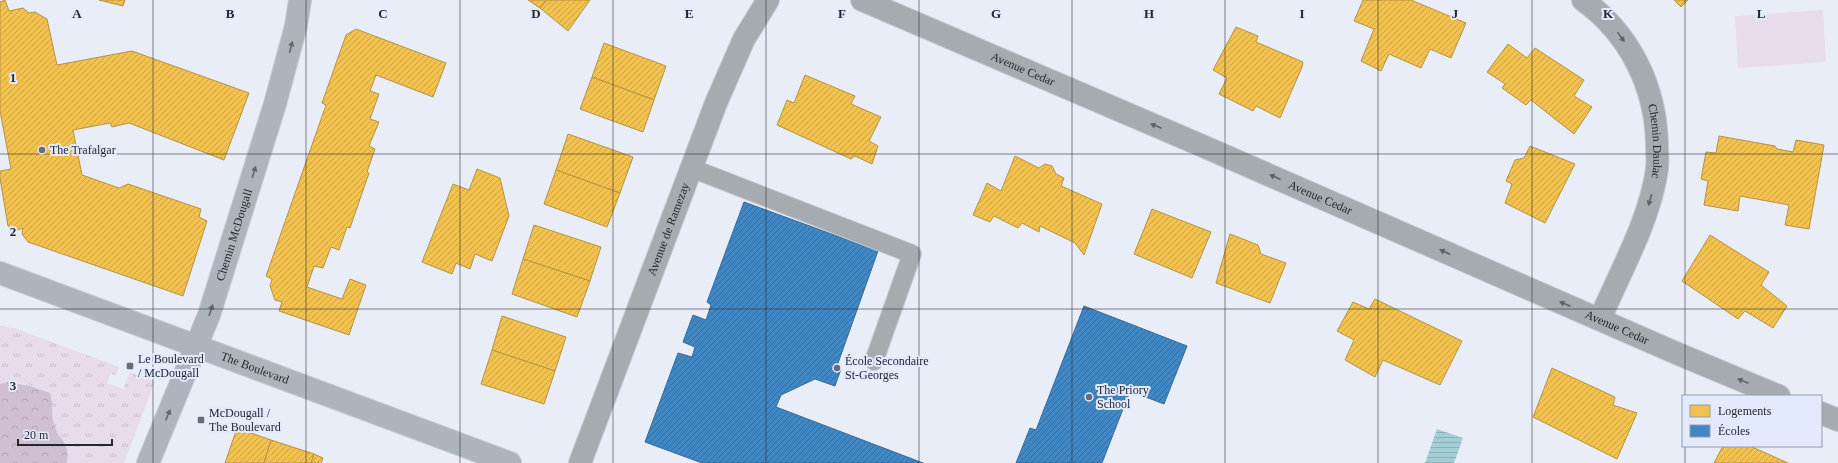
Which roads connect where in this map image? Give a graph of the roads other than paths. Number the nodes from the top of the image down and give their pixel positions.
1 (300, 0) edge
2 (768, 0) edge
3 (862, 0) edge
4 (1583, 0) edge
5 (691, 168) junction
6 (0, 273) edge
7 (1600, 319) junction
8 (197, 346) junction
9 (874, 362) dead end
10 (1777, 395) edge
11 (1822, 413) edge
12 (1838, 420) edge
13 (148, 463) edge
14 (510, 463) edge
15 (580, 463) edge

8 -> 1 main road, Chemin McDougall
2 - 5 street, Avenue de Ramezay
7 -> 3 street, Avenue Cedar
4 -> 7 street, Chemin Daulac
5 - 9 lane
5 - 15 street, Avenue de Ramezay
6 - 8 main road, The Boulevard
10 -> 7 street, Avenue Cedar
13 -> 8 main road, Chemin McDougall
8 - 14 main road, The Boulevard
11 - 12 street

